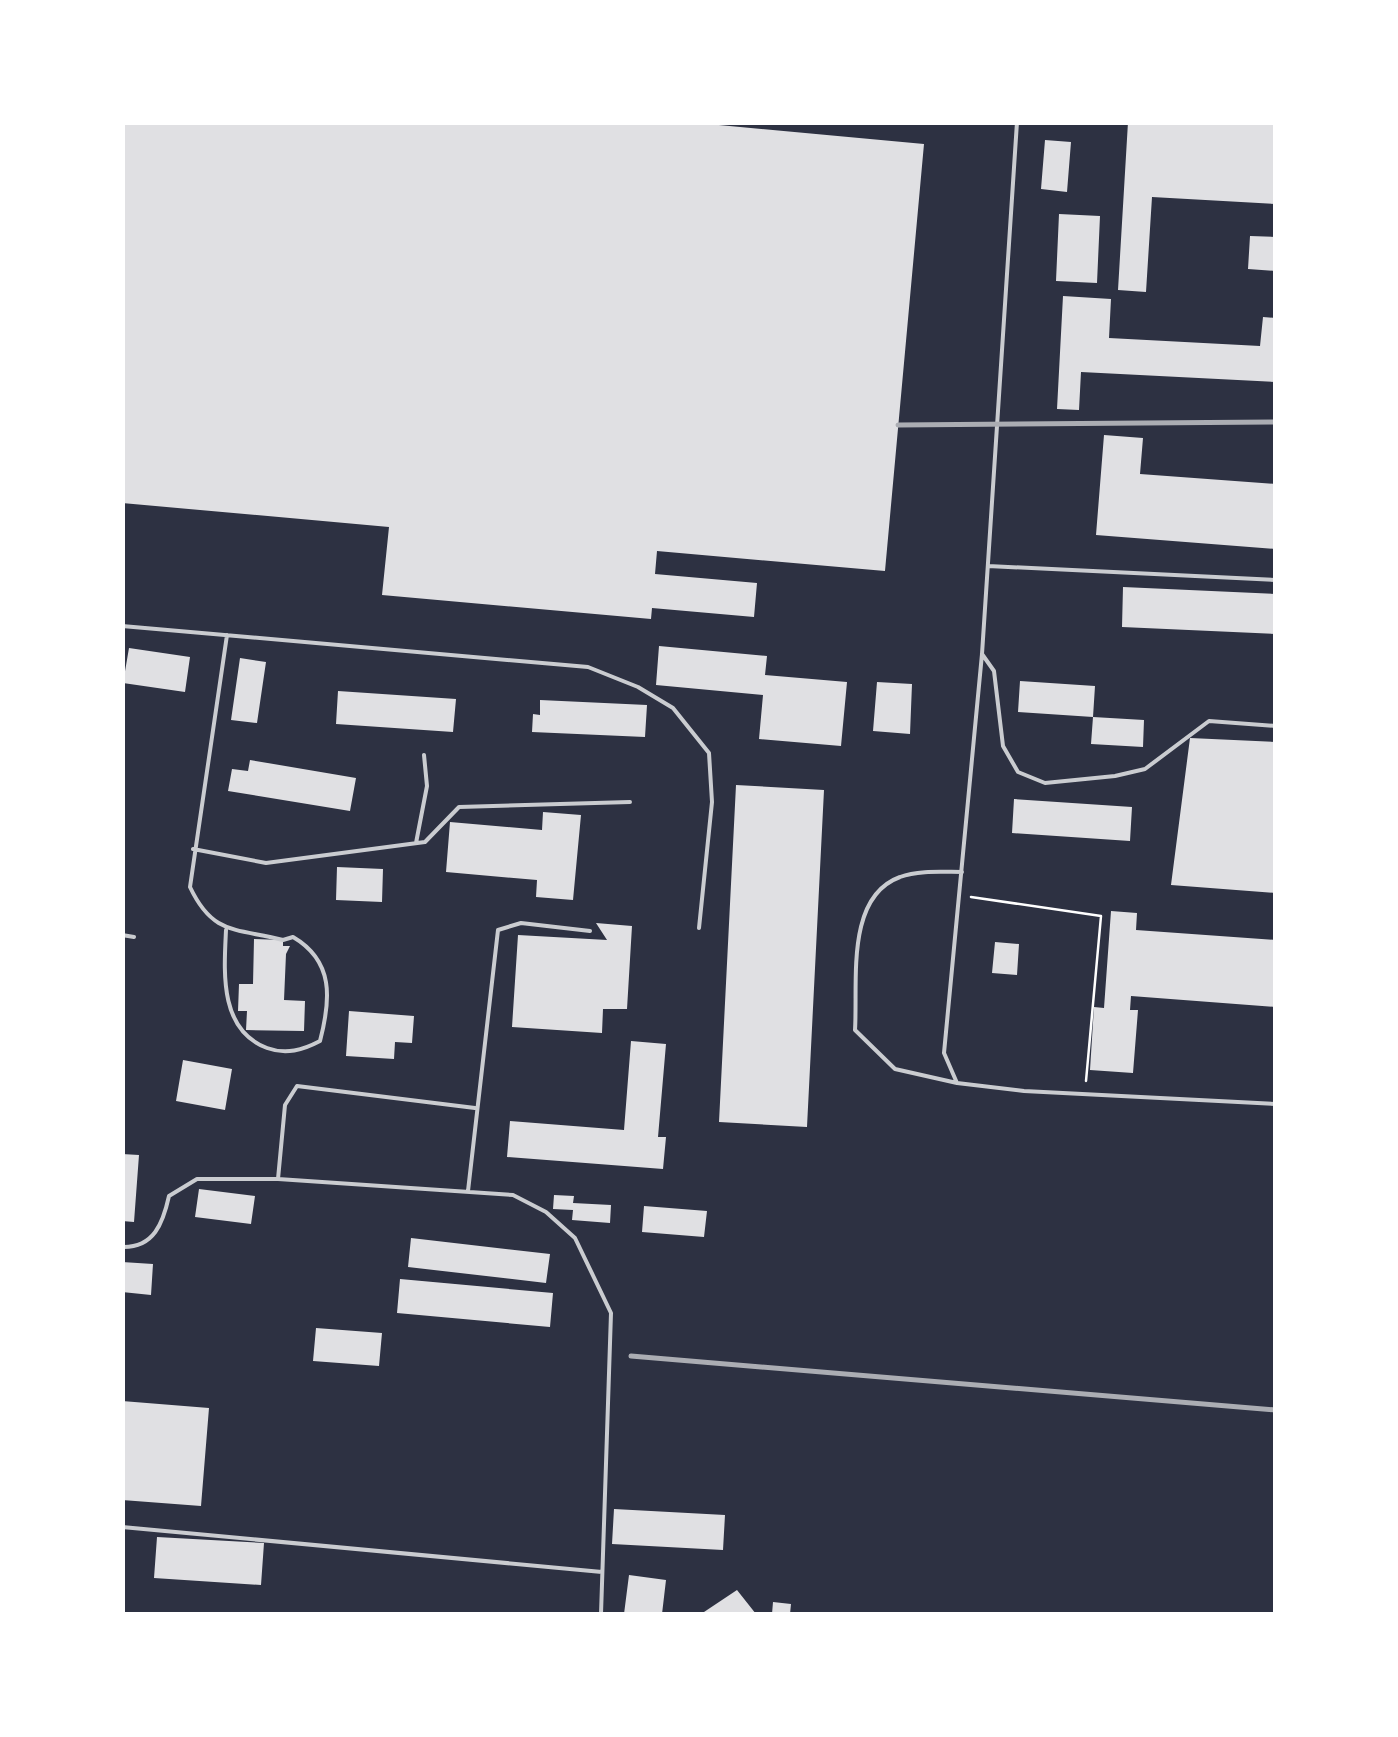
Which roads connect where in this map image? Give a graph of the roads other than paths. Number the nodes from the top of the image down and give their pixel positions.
1 (1017, 122) edge
2 (988, 566) junction
3 (1276, 580) edge
4 (122, 626) edge
5 (227, 635) junction
6 (982, 654) junction
7 (1276, 726) edge
8 (424, 755) dead end
9 (630, 802) dead end
10 (416, 843) junction
11 (193, 849) junction
12 (962, 872) junction
13 (699, 928) dead end
14 (226, 930) junction
15 (590, 931) dead end
16 (122, 935) edge
17 (134, 937) dead end
18 (957, 1083) junction
19 (1276, 1104) edge
20 (474, 1108) junction
21 (278, 1178) junction
22 (468, 1191) junction
23 (122, 1248) edge
24 (122, 1527) edge
25 (602, 1572) junction
26 (601, 1614) edge

1 - 2 lane
2 - 3 lane
2 - 6 lane
4 - 5 lane
5 - 11 lane
5 - 13 lane
6 - 7 lane
6 - 12 lane
8 - 10 lane
9 - 10 lane
10 - 11 lane
11 - 14 lane
12 - 18 lane
12 - 18 lane
14 - 14 lane
15 - 20 lane
16 - 17 lane
18 - 19 lane
20 - 21 lane
20 - 22 lane
21 - 22 lane
21 - 23 lane
22 - 25 lane
24 - 25 lane
25 - 26 lane

